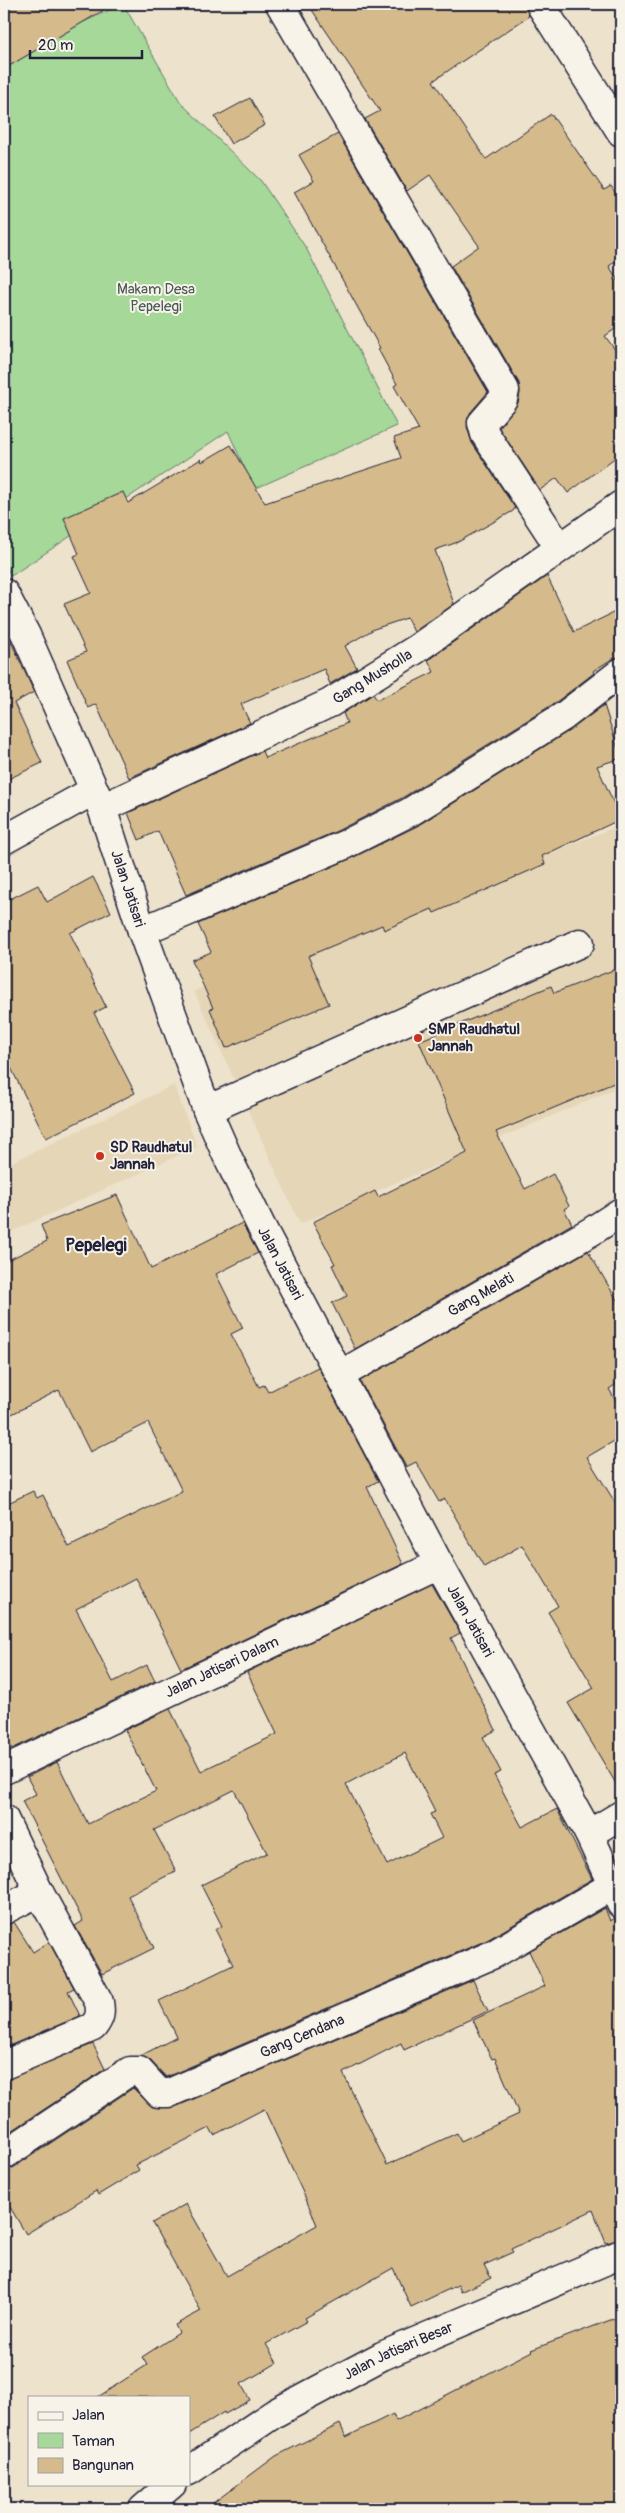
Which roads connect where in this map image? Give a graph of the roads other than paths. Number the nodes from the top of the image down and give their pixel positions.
1 (280, 4) edge
2 (540, 4) edge
3 (621, 132) edge
4 (621, 505) edge
5 (559, 547) junction
6 (4, 593) edge
7 (621, 672) edge
8 (97, 800) junction
9 (4, 840) edge
10 (142, 931) junction
11 (580, 943) dead end
12 (207, 1110) junction
13 (621, 1212) edge
14 (340, 1375) junction
15 (439, 1564) junction
16 (4, 1770) edge
17 (621, 1814) edge
18 (4, 1819) edge
19 (589, 1834) junction
20 (38, 1892) junction
21 (617, 1894) edge
22 (4, 1910) edge
23 (4, 2065) edge
24 (4, 2155) edge
25 (621, 2254) edge
26 (190, 2470) edge
27 (170, 2486) edge
28 (143, 2509) edge

1 - 5 street
2 - 3 street
4 - 5 street, Gang Musholla
5 - 8 street, Gang Musholla
6 - 8 street, Jalan Jatisari
7 - 10 street
8 - 9 street, Gang Musholla
8 - 10 street, Jalan Jatisari
10 - 12 street, Jalan Jatisari
11 - 12 street
12 - 14 street, Jalan Jatisari
13 - 14 street, Gang Melati
14 - 15 street, Jalan Jatisari
15 - 16 street, Jalan Jatisari Dalam
15 - 19 street, Jalan Jatisari
17 - 19 street
18 - 20 street
19 - 21 street, Jalan Jatisari
20 - 22 street
20 - 23 street
21 - 24 street, Gang Cendana
25 - 26 street, Jalan Jatisari Besar
27 - 28 street

